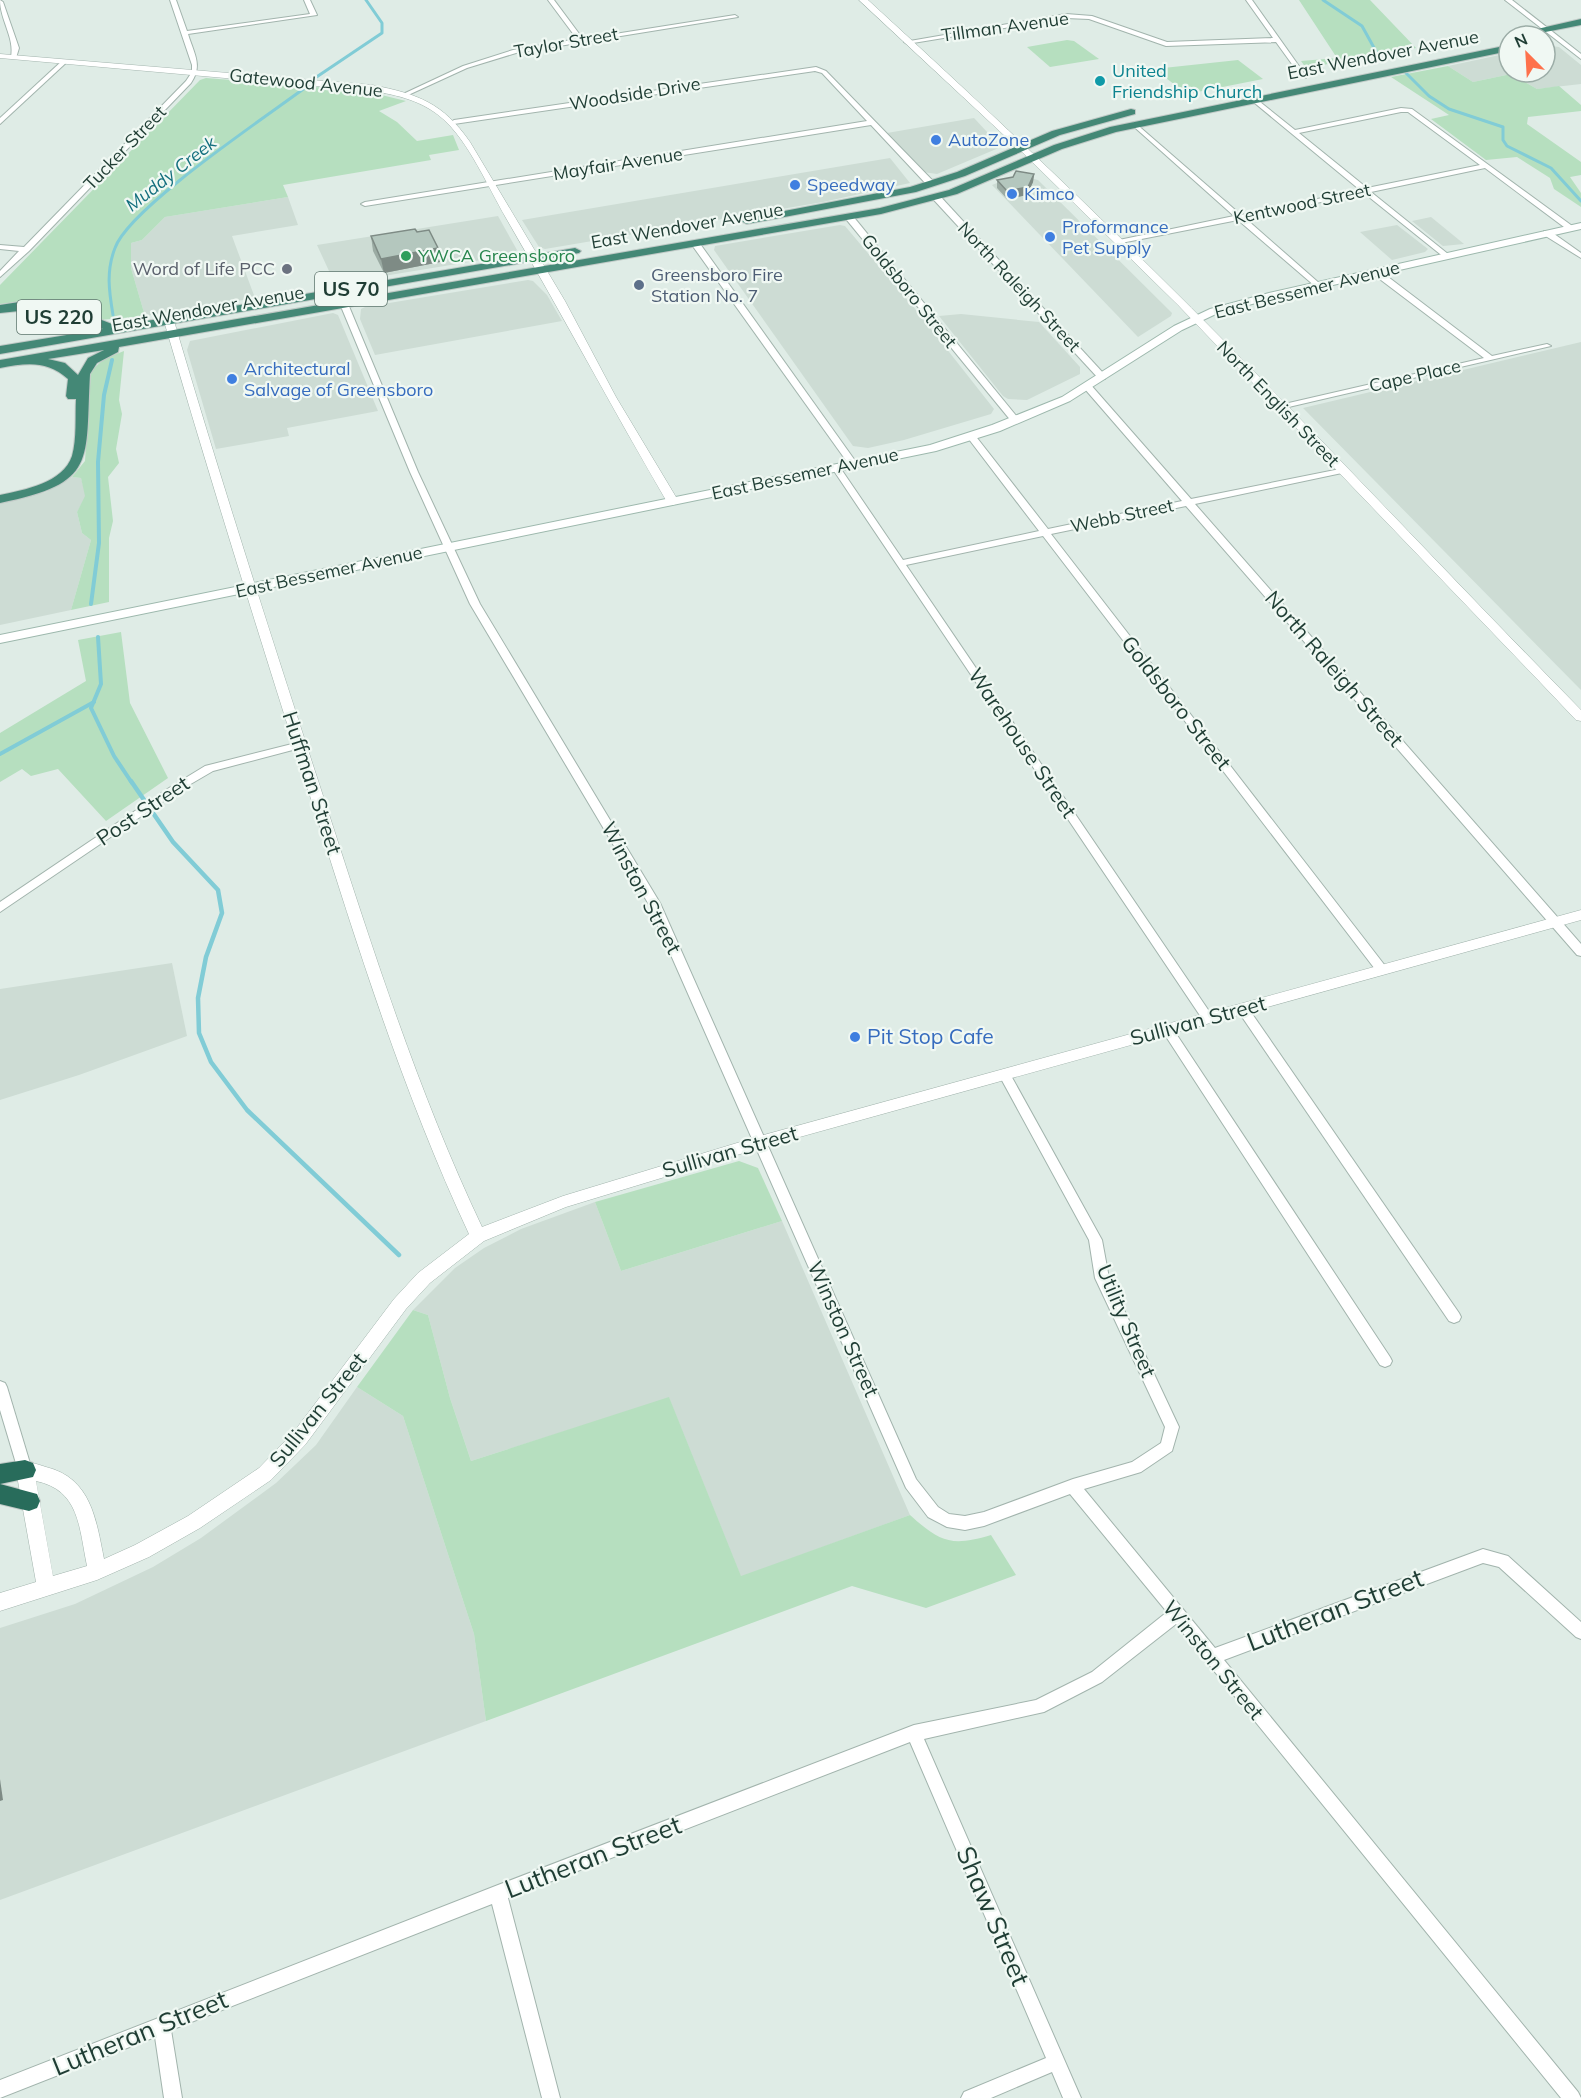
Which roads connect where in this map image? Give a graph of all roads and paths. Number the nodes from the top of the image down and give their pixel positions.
1 (173, 0) edge
2 (307, 0) edge
3 (551, 0) edge
4 (863, 0) edge
5 (1249, 0) edge
6 (1508, 0) edge
7 (0, 2) edge
8 (735, 17) dead end
9 (1581, 22) edge
10 (1539, 24) edge
11 (1557, 27) edge
12 (184, 33) junction
13 (1569, 36) dead end
14 (1497, 39) edge
15 (1558, 39) joint
16 (581, 40) junction
17 (1278, 40) junction
18 (907, 42) junction
19 (1497, 50) edge
20 (0, 56) edge
21 (14, 57) junction
22 (1581, 57) edge
23 (1391, 60) dead end
24 (65, 61) junction
25 (195, 72) junction
26 (1310, 76) joint
27 (1293, 79) dead end
28 (1258, 86) dead end
29 (1246, 88) dead end
30 (404, 95) junction
31 (1253, 99) junction
32 (1145, 109) dead end
33 (0, 122) edge
34 (453, 122) junction
35 (871, 123) junction
36 (1134, 124) junction
37 (1293, 132) junction
38 (1022, 147) junction
39 (1033, 157) junction
40 (1486, 166) junction
41 (931, 184) junction
42 (490, 185) junction
43 (1366, 191) junction
44 (936, 198) junction
45 (365, 204) dead end
46 (849, 216) junction
47 (1242, 217) junction
48 (732, 224) dead end
49 (1576, 227) edge
50 (1547, 233) junction
51 (1119, 242) junction
52 (695, 243) junction
53 (0, 247) edge
54 (589, 248) dead end
55 (26, 249) junction
56 (1445, 256) junction
57 (1581, 256) edge
58 (534, 258) junction
59 (540, 270) junction
60 (1376, 272) junction
61 (0, 275) edge
62 (1316, 285) junction
63 (344, 304) junction
64 (0, 309) edge
65 (0, 314) edge
66 (1195, 320) junction
67 (135, 327) junction
68 (171, 327) junction
69 (145, 338) junction
70 (1547, 346) dead end
71 (14, 347) junction
72 (0, 350) edge
73 (1490, 359) junction
74 (24, 360) junction
75 (0, 364) edge
76 (1102, 377) junction
77 (1087, 386) junction
78 (1283, 407) junction
79 (1015, 420) junction
80 (971, 436) junction
81 (853, 464) junction
82 (836, 468) junction
83 (1342, 470) junction
84 (0, 492) edge
85 (0, 499) edge
86 (673, 502) junction
87 (1188, 502) junction
88 (1044, 532) junction
89 (448, 547) junction
90 (902, 563) junction
91 (250, 589) junction
92 (0, 639) edge
93 (1581, 717) edge
94 (300, 745) junction
95 (0, 908) edge
96 (1581, 915) edge
97 (1555, 922) junction
98 (1581, 951) edge
99 (1382, 970) junction
100 (1242, 1008) junction
101 (1207, 1017) junction
102 (1167, 1029) junction
103 (1005, 1075) junction
104 (760, 1142) junction
105 (478, 1236) junction
106 (1454, 1317) dead end
107 (1386, 1361) dead end
108 (0, 1387) edge
109 (25, 1470) junction
110 (0, 1474) edge
111 (1073, 1486) junction
112 (0, 1494) edge
113 (29, 1501) junction
114 (97, 1570) junction
115 (46, 1587) junction
116 (0, 1602) edge
117 (1175, 1615) junction
118 (1581, 1632) edge
119 (1211, 1657) junction
120 (914, 1734) junction
121 (498, 1893) junction
122 (162, 2025) junction
123 (1056, 2062) junction
124 (0, 2089) edge
125 (173, 2098) edge
126 (552, 2098) edge
127 (970, 2098) edge
128 (1072, 2098) edge
129 (1572, 2098) edge

1 - 12 street
2 - 12 street
3 - 16 street
4 - 18 street, North English Street
5 - 17 street
6 - 10 street
7 - 21 street
8 - 16 street, Taylor Street
9 - 11 highway, East Wendover Avenue
12 - 25 street
13 - 15 highway
14 - 23 highway, East Wendover Avenue
15 - 22 street
16 - 30 street, Taylor Street
17 - 18 street, Tillman Avenue
17 - 26 street
18 - 38 street, North English Street
19 - 31 highway, East Wendover Avenue / US 70
20 - 21 street, Gatewood Avenue
21 - 24 street, Gatewood Avenue
24 - 25 street, Gatewood Avenue
24 - 33 street
25 - 30 street, Gatewood Avenue
25 - 55 street, Tucker Street
26 - 27 highway, East Wendover Avenue
28 - 29 highway, East Wendover Avenue
30 - 34 street, Gatewood Avenue
31 - 36 highway, East Wendover Avenue / US 70
31 - 37 street
32 - 38 highway, East Wendover Avenue
34 - 35 street, Woodside Drive
34 - 42 street, Gatewood Avenue
35 - 41 street
35 - 42 street, Mayfair Avenue
36 - 39 highway, East Wendover Avenue / US 70
36 - 47 street
37 - 40 street
37 - 43 street
38 - 39 street, North English Street
38 - 41 highway, East Wendover Avenue
39 - 44 highway, East Wendover Avenue / US 70
39 - 51 street, North English Street
40 - 43 street, Kentwood Street
40 - 49 street
41 - 48 highway, East Wendover Avenue
42 - 45 street, Mayfair Avenue
42 - 58 street, Gatewood Avenue
43 - 47 street, Kentwood Street
43 - 56 street
44 - 46 highway, East Wendover Avenue / US 70
44 - 76 street, North Raleigh Street
46 - 52 highway, East Wendover Avenue / US 70
46 - 79 street, Goldsboro Street
47 - 51 street, Kentwood Street
47 - 62 street
49 - 50 main road, East Bessemer Avenue
50 - 56 main road, East Bessemer Avenue
50 - 57 street
51 - 66 street, North English Street
52 - 59 highway, East Wendover Avenue / US 70
52 - 81 street
53 - 55 street
54 - 58 highway, East Wendover Avenue / US 70
55 - 61 street, Tucker Street
56 - 60 main road, East Bessemer Avenue
58 - 59 street, Gatewood Avenue
58 - 68 highway, East Wendover Avenue / US 70
59 - 63 highway, East Wendover Avenue / US 70
59 - 86 street, Gatewood Avenue
60 - 62 main road, East Bessemer Avenue
60 - 73 street
62 - 66 main road, East Bessemer Avenue
63 - 68 highway, East Wendover Avenue / US 70
63 - 89 street, Winston Street
64 - 67 highway
65 - 71 highway, US 220
66 - 76 main road, East Bessemer Avenue
66 - 78 street, North English Street
67 - 68 highway, East Wendover Avenue / US 70
67 - 71 highway, East Wendover Avenue / US 70
68 - 69 highway, East Wendover Avenue / US 70
68 - 91 street, Huffman Street
69 - 74 highway, East Wendover Avenue / US 70
69 - 85 highway
70 - 73 street, Cape Place
71 - 72 highway, East Wendover Avenue / US 70
73 - 78 street, Cape Place
74 - 75 highway, East Wendover Avenue / US 70
74 - 84 highway
76 - 77 main road, East Bessemer Avenue
77 - 79 main road, East Bessemer Avenue
77 - 87 street, North Raleigh Street
78 - 83 street, North English Street
79 - 80 main road, East Bessemer Avenue
80 - 81 main road, East Bessemer Avenue
80 - 88 street, Goldsboro Street
81 - 82 main road, East Bessemer Avenue
82 - 86 main road, East Bessemer Avenue
82 - 90 street, Warehouse Street
83 - 87 street, Webb Street
83 - 93 street, North English Street
86 - 89 main road, East Bessemer Avenue
87 - 88 street, Webb Street
87 - 97 street, North Raleigh Street
88 - 90 street, Webb Street
88 - 99 street, Goldsboro Street
89 - 91 main road, East Bessemer Avenue
89 - 104 street, Winston Street
90 - 101 street, Warehouse Street
91 - 92 main road, East Bessemer Avenue
91 - 94 street, Huffman Street
94 - 95 street, Post Street
94 - 105 street, Huffman Street
96 - 97 street, Sullivan Street
97 - 98 street, North Raleigh Street
97 - 99 street, Sullivan Street
99 - 100 street, Sullivan Street
100 - 101 street, Sullivan Street
100 - 106 street
101 - 102 street, Sullivan Street
102 - 103 street, Sullivan Street
102 - 107 street
103 - 104 street, Sullivan Street
103 - 111 street, Utility Street
104 - 105 street, Sullivan Street
104 - 111 street, Winston Street
105 - 114 street, Sullivan Street
108 - 109 street
109 - 110 highway
109 - 113 street
109 - 114 street
111 - 117 street, Winston Street
112 - 113 highway
113 - 115 street
114 - 115 street, Sullivan Street
115 - 116 street, Sullivan Street
117 - 119 street, Winston Street
117 - 120 street, Lutheran Street
118 - 119 street, Lutheran Street
119 - 129 street, Winston Street
120 - 121 street, Lutheran Street
120 - 123 street, Shaw Street
121 - 122 street, Lutheran Street
121 - 126 street
122 - 124 street, Lutheran Street
122 - 125 street
123 - 127 street
123 - 128 street, Shaw Street

